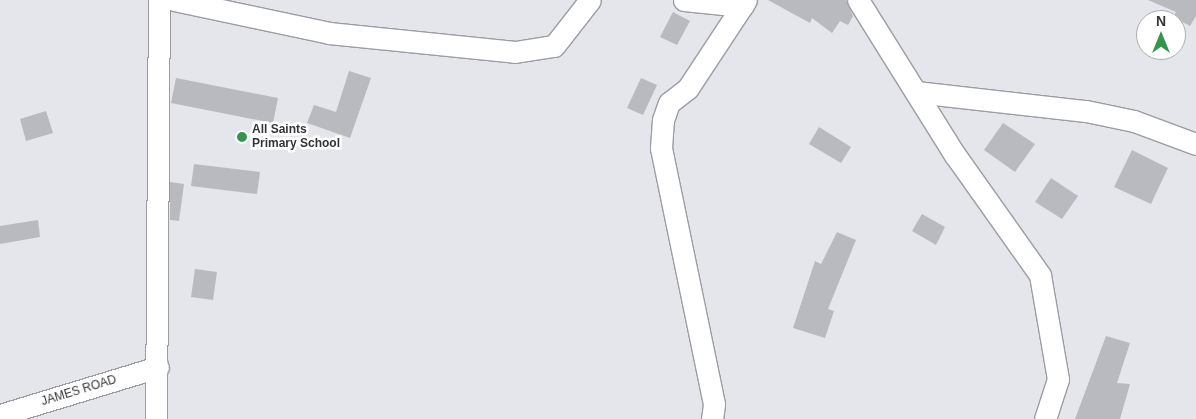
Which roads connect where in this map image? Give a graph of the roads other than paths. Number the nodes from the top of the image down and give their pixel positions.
1 (160, 0) edge
2 (174, 0) edge
3 (590, 0) edge
4 (684, 0) edge
5 (858, 0) edge
6 (744, 3) edge
7 (916, 92) junction
8 (1196, 144) edge
9 (158, 367) junction
10 (0, 415) edge
11 (156, 419) edge
12 (712, 419) edge
13 (1046, 419) edge

1 - 9 street
2 - 3 street
4 - 6 street
5 - 7 street
6 - 12 street
7 - 8 street
7 - 13 street
9 - 10 street, JAMES ROAD
9 - 11 street

